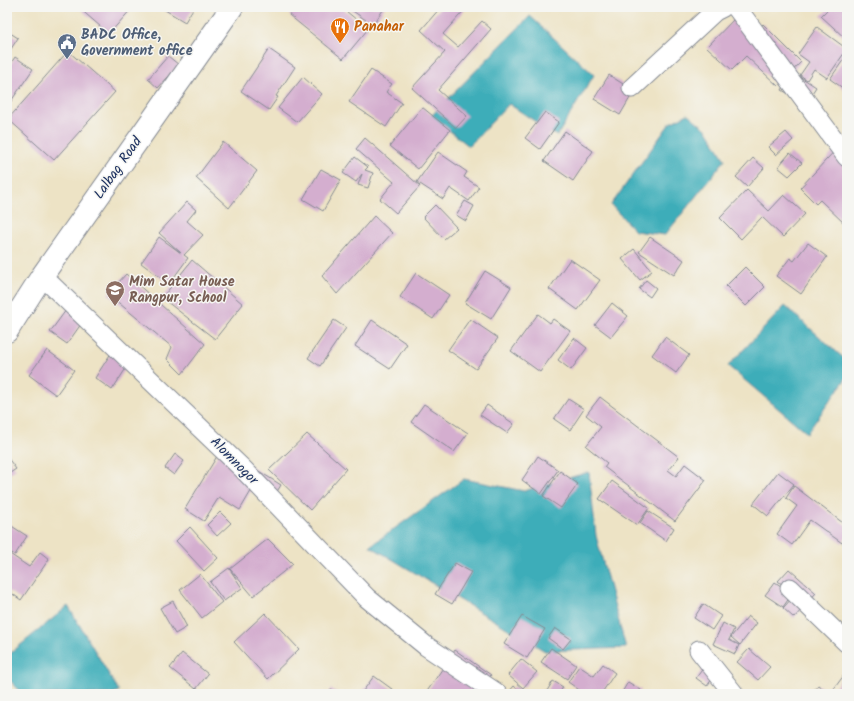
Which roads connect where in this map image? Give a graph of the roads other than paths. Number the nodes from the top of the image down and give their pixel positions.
1 (232, 7) edge
2 (723, 7) edge
3 (736, 7) edge
4 (632, 88) dead end
5 (847, 157) edge
6 (42, 276) junction
7 (7, 331) edge
8 (790, 588) dead end
9 (847, 644) edge
10 (699, 650) dead end
11 (498, 694) edge
12 (734, 694) edge

1 - 6 highway, Lalbag Road
2 - 4 street
3 - 5 street
6 - 7 highway, Lalbag Road
6 - 11 street, Alomnogor
8 - 9 street
10 - 12 street

